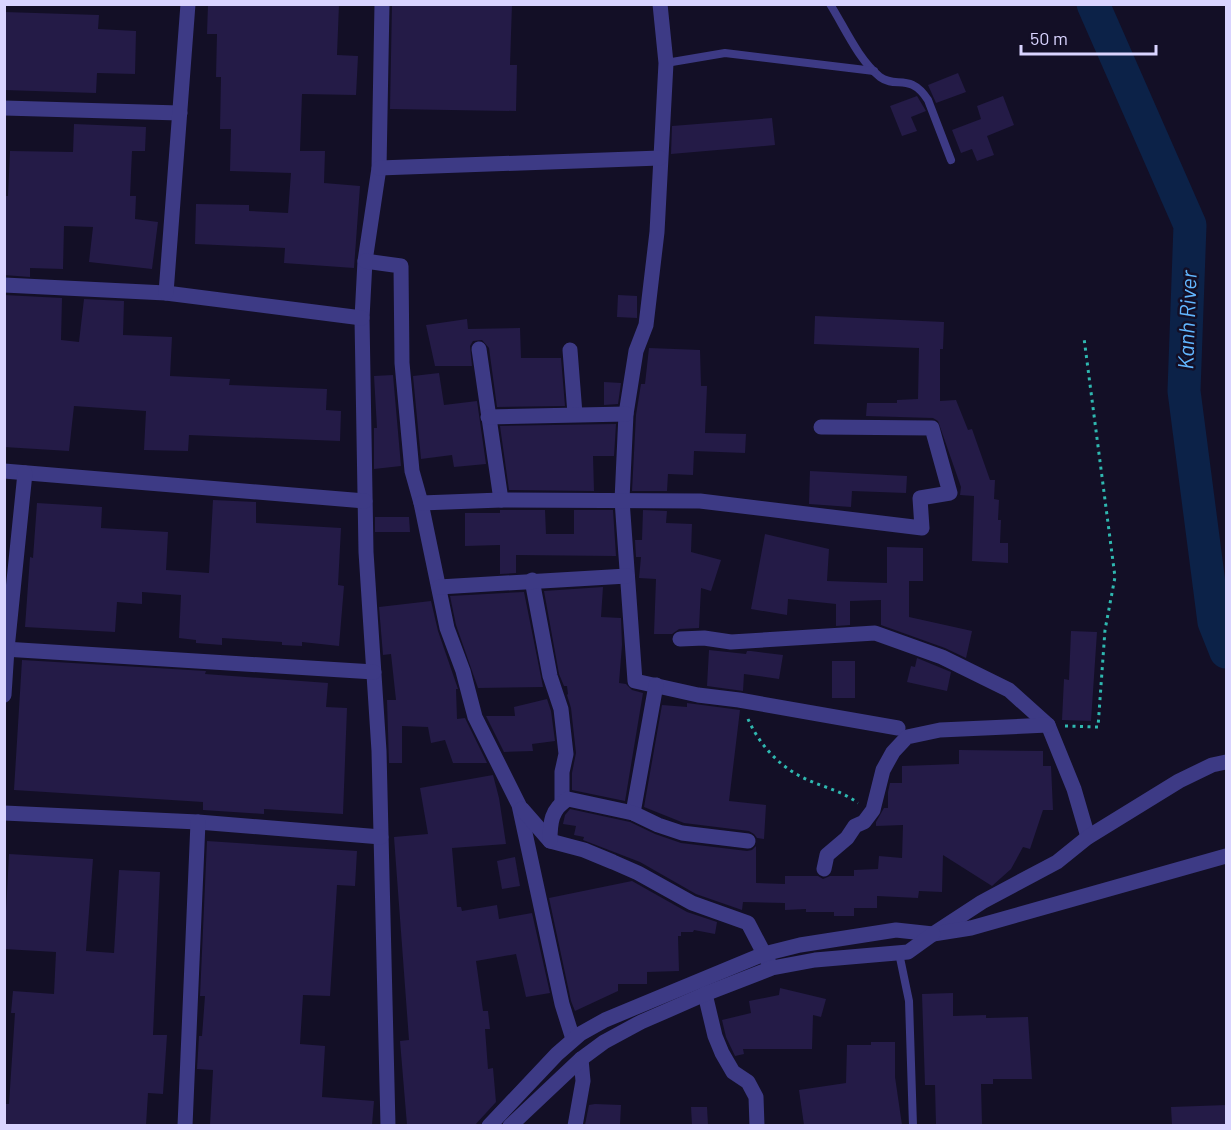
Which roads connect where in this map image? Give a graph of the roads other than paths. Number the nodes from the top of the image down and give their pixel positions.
1 (188, 4) edge
2 (382, 4) edge
3 (660, 4) edge
4 (830, 4) edge
5 (666, 63) junction
6 (874, 71) junction
7 (4, 108) edge
8 (180, 113) junction
9 (660, 158) junction
10 (951, 160) dead end
11 (379, 168) junction
12 (364, 261) junction
13 (4, 285) edge
14 (166, 293) junction
15 (362, 318) junction
16 (479, 349) dead end
17 (570, 350) dead end
18 (575, 414) junction
19 (626, 414) junction
20 (488, 417) junction
21 (821, 427) dead end
22 (4, 471) edge
23 (25, 473) junction
24 (501, 500) junction
25 (622, 500) junction
26 (365, 501) junction
27 (421, 503) junction
28 (627, 576) junction
29 (532, 580) junction
30 (439, 587) junction
31 (680, 639) dead end
32 (6, 649) edge
33 (374, 672) junction
34 (656, 684) junction
35 (4, 695) edge
36 (1048, 725) junction
37 (898, 728) dead end
38 (1219, 763) edge
39 (562, 803) junction
40 (519, 805) junction
41 (4, 813) edge
42 (633, 813) junction
43 (198, 822) junction
44 (381, 837) junction
45 (1088, 837) junction
46 (748, 840) dead end
47 (550, 841) junction
48 (1227, 856) edge
49 (824, 869) dead end
50 (933, 934) junction
51 (899, 953) junction
52 (764, 954) junction
53 (772, 968) junction
54 (705, 993) junction
55 (573, 1039) junction
56 (581, 1059) junction
57 (185, 1125) edge
58 (388, 1125) edge
59 (489, 1125) edge
60 (510, 1125) edge
61 (575, 1125) edge
62 (757, 1125) edge
63 (913, 1125) edge

1 - 8 street
2 - 11 street
3 - 5 street
4 - 6 lane
5 - 6 lane
5 - 9 street
6 - 10 lane
7 - 8 street
8 - 14 street
9 - 11 street
9 - 19 street
11 - 12 street
12 - 15 street
12 - 27 street
13 - 14 street
14 - 15 street
15 - 26 street
16 - 20 street
17 - 18 street
18 - 19 street
18 - 20 street
19 - 25 street
20 - 24 street
21 - 25 street
22 - 23 street
23 - 26 street
23 - 32 street
24 - 25 street
24 - 27 street
25 - 28 street
26 - 33 street
27 - 30 street
28 - 29 street
28 - 34 street
29 - 30 street
29 - 39 street
30 - 40 street
31 - 36 street
32 - 33 street
32 - 35 street
33 - 44 street
34 - 37 street
34 - 42 street
36 - 45 street
36 - 49 street
38 - 45 street
39 - 42 street
39 - 47 street
40 - 47 street
40 - 55 street
41 - 43 street
42 - 46 street
43 - 44 street
43 - 57 street
44 - 58 street
45 - 50 street
47 - 52 street
48 - 50 street
50 - 51 street
50 - 52 street
51 - 53 street
51 - 63 lane
52 - 53 street
52 - 55 street
53 - 54 street
54 - 56 street
54 - 62 street
55 - 59 street
56 - 60 street
56 - 61 street

